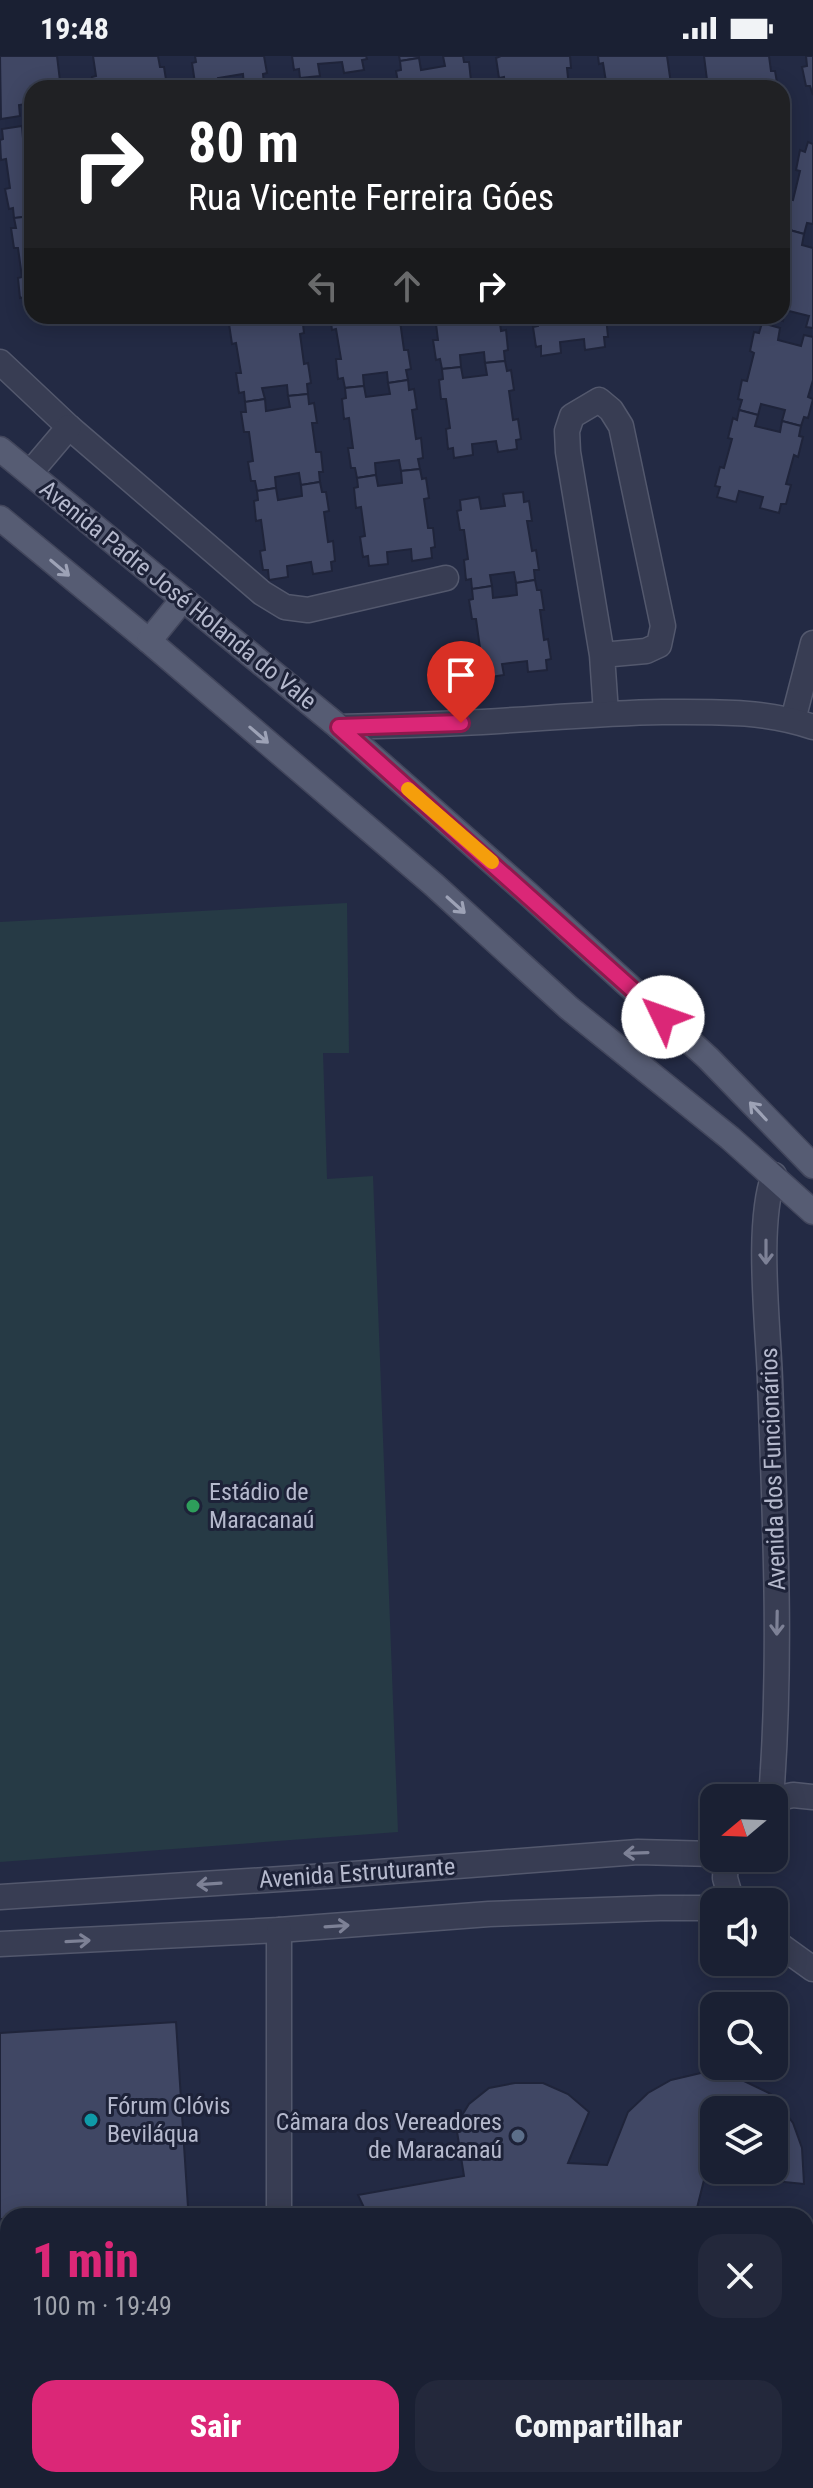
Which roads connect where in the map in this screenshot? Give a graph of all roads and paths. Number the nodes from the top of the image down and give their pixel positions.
1 (0, 362) edge
2 (69, 427) junction
3 (0, 449) edge
4 (30, 473) junction
5 (0, 518) edge
6 (446, 578) dead end
7 (183, 599) junction
8 (149, 641) junction
9 (813, 643) edge
10 (602, 655) junction
11 (606, 713) junction
12 (803, 723) edge
13 (339, 727) junction
14 (802, 1142) edge
15 (813, 1166) edge
16 (774, 1175) junction
17 (813, 1212) edge
18 (773, 1784) edge
19 (788, 1796) edge
20 (813, 1797) edge
21 (700, 1854) edge
22 (0, 1897) edge
23 (700, 1908) edge
24 (279, 1930) junction
25 (788, 1942) edge
26 (813, 1942) edge
27 (0, 1944) edge
28 (788, 1950) edge
29 (813, 1969) edge
30 (279, 2208) edge

1 - 2 street
2 - 4 street
2 - 6 street
3 - 4 main road, Avenida Padre José Holanda do Vale
4 - 7 main road, Avenida Padre José Holanda do Vale
5 -> 8 main road
7 - 8 main road
7 - 13 main road, Avenida Padre José Holanda do Vale
8 -> 16 main road
9 - 12 street
10 - 10 street
10 - 11 street
11 - 12 street
11 - 13 street
14 -> 13 main road, Avenida Padre José Holanda do Vale
14 - 15 main road, Avenida Padre José Holanda do Vale
14 - 16 main road, Avenida dos Funcionários
16 - 17 main road
16 -> 18 street, Avenida dos Funcionários
19 - 20 street
21 -> 22 street, Avenida Estruturante
24 -> 23 street
27 -> 24 street
24 - 30 street
25 - 26 street
28 - 29 street

